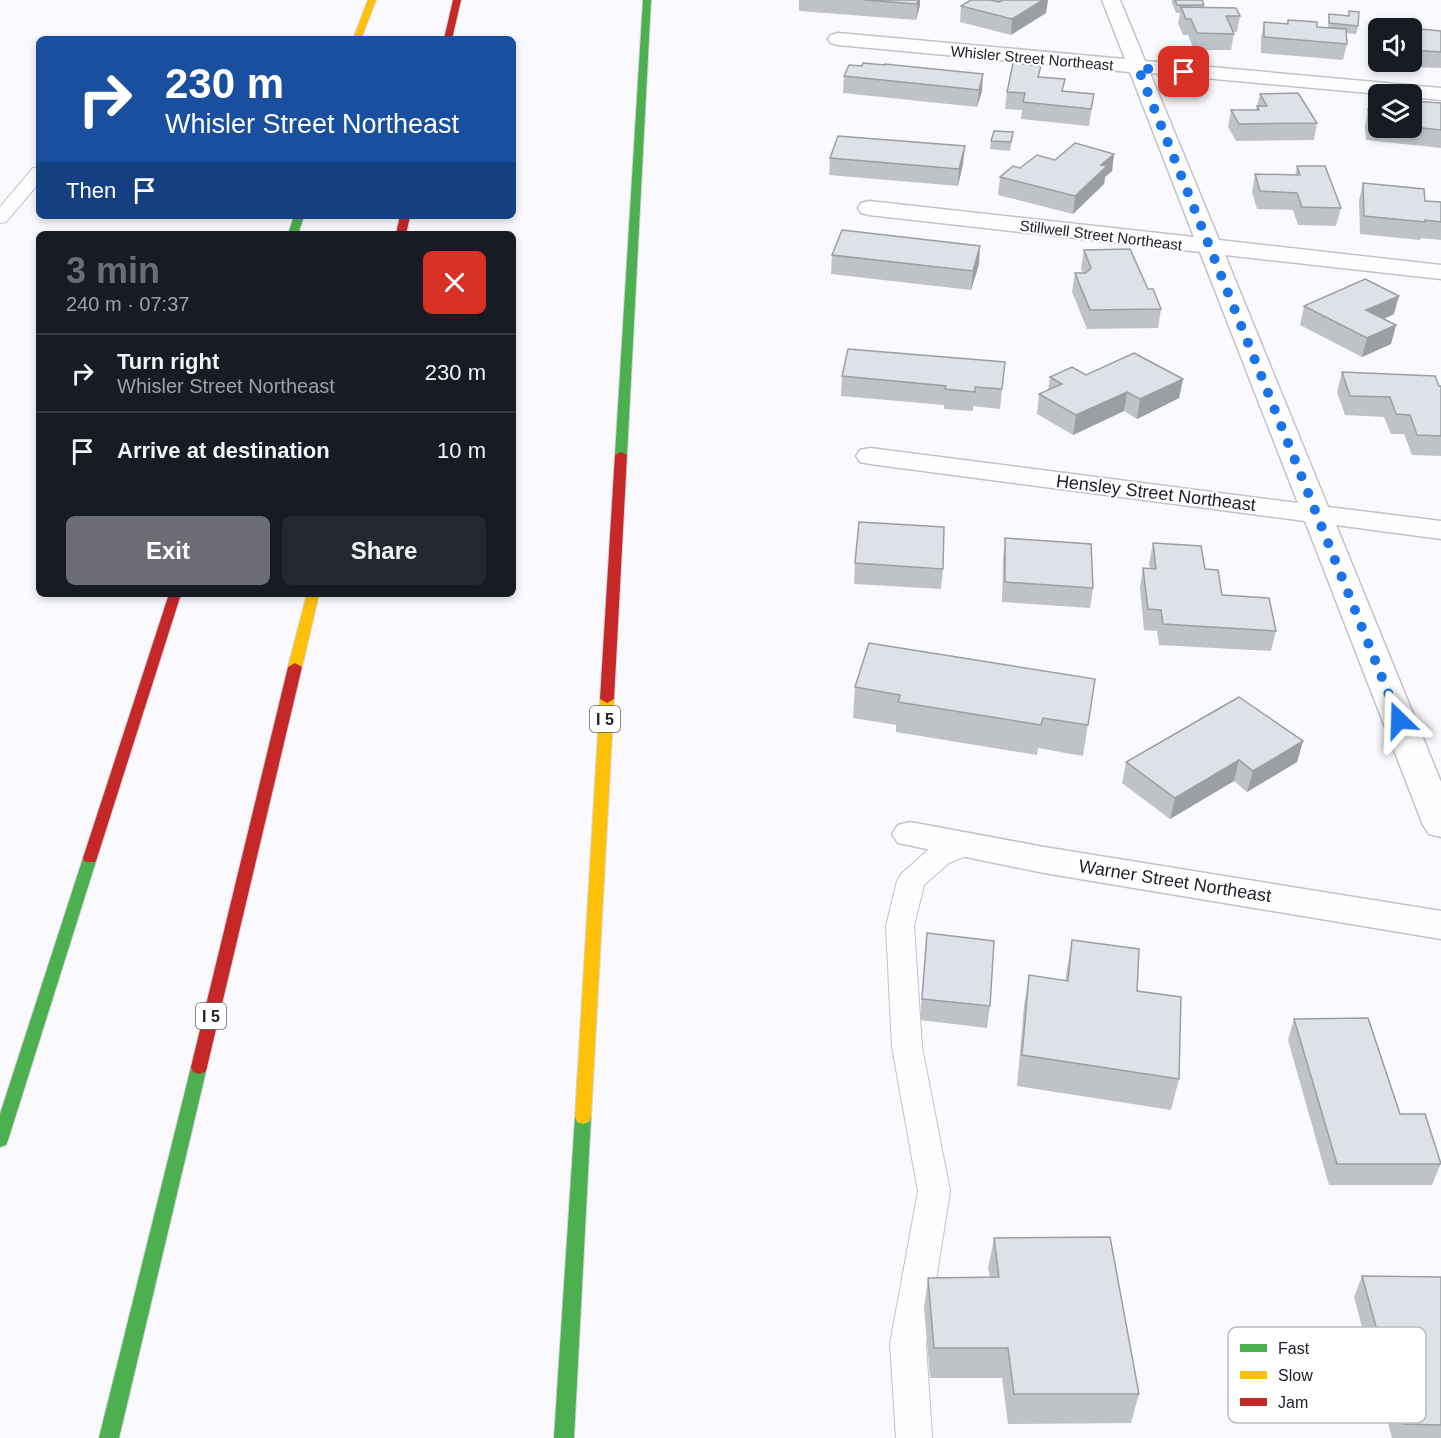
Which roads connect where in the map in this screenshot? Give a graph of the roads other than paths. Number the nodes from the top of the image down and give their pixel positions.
1 (372, 0) edge
2 (458, 0) edge
3 (647, 0) edge
4 (1111, 0) edge
5 (358, 36) edge
6 (449, 36) edge
7 (838, 39) dead end
8 (1138, 68) junction
9 (1441, 94) edge
10 (36, 176) edge
11 (869, 208) dead end
12 (0, 218) edge
13 (1211, 248) junction
14 (1441, 272) edge
15 (870, 456) dead end
16 (1316, 514) junction
17 (1441, 530) edge
18 (174, 597) edge
19 (313, 597) edge
20 (1441, 825) edge
21 (910, 834) dead end
22 (965, 844) junction
23 (1441, 925) edge
24 (0, 1140) edge
25 (109, 1438) edge
26 (564, 1438) edge
27 (914, 1438) edge

1 - 5 highway
2 - 6 highway
3 - 26 highway, I 5
4 - 8 street
7 - 8 street, Whisler Street Northeast
8 - 9 street, Whisler Street Northeast
8 - 13 street
10 - 12 lane
11 - 13 street, Stillwell Street Northeast
13 - 14 street, Stillwell Street Northeast
13 - 16 street
15 - 16 street, Hensley Street Northeast
16 - 17 street, Hensley Street Northeast
16 - 20 street
18 - 24 highway
19 - 25 highway, I 5
21 - 22 street, Warner Street Northeast
22 - 23 street, Warner Street Northeast
22 - 27 lane

